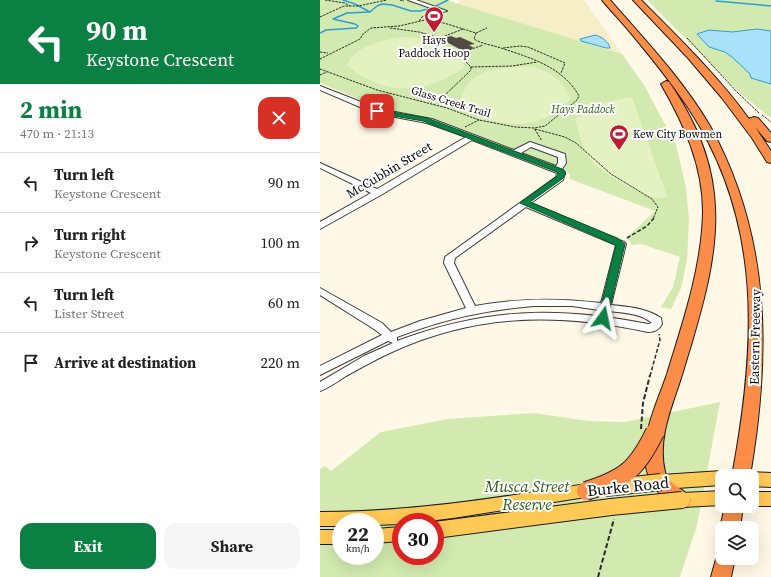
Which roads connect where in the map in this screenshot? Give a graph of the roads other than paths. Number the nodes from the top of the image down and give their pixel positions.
1 (411, 0) edge
2 (606, 0) edge
3 (637, 0) edge
4 (440, 10) road end
5 (630, 28) junction
6 (719, 86) junction
7 (320, 88) edge
8 (472, 137) junction
9 (771, 139) edge
10 (515, 153) junction
11 (771, 160) edge
12 (320, 166) edge
13 (557, 169) junction
14 (378, 192) junction
15 (524, 203) junction
16 (320, 226) edge
17 (320, 292) edge
18 (605, 307) junction
19 (472, 310) junction
20 (603, 318) junction
21 (389, 335) junction
22 (398, 345) junction
23 (320, 370) edge
24 (320, 387) edge
25 (655, 432) junction
26 (742, 469) edge
27 (715, 478) edge
28 (759, 479) edge
29 (771, 480) edge
30 (661, 482) junction
31 (586, 491) junction
32 (715, 498) edge
33 (759, 499) edge
34 (771, 499) edge
35 (682, 500) junction
36 (320, 519) edge
37 (444, 529) edge
38 (320, 537) edge
39 (332, 537) edge
40 (724, 565) edge
41 (722, 577) edge

1 - 4 street
2 - 5 highway, Eastern Freeway
3 - 6 highway
5 - 25 highway
5 - 26 highway, Eastern Freeway
6 - 9 highway
6 - 11 highway
7 - 8 street
8 - 10 street
8 - 14 street, McCubbin Street
10 - 13 street
10 - 13 street
12 - 14 street
13 - 15 street
14 - 16 street, McCubbin Street
15 - 18 street
15 - 19 street
17 - 21 street
18 - 19 street
18 - 20 street
18 - 20 street
19 - 21 street
20 - 22 street
21 - 22 street
21 - 23 street
22 - 24 street
25 - 30 highway, bridge
25 - 31 highway, bridge
27 - 30 main road, Burke Road
28 - 29 main road
30 - 31 main road, Burke Road, bridge
30 - 35 highway
31 - 36 main road, Burke Road
32 - 35 main road, Burke Road
33 - 34 main road
35 - 37 main road, Burke Road, bridge
38 - 39 main road
40 - 41 highway

